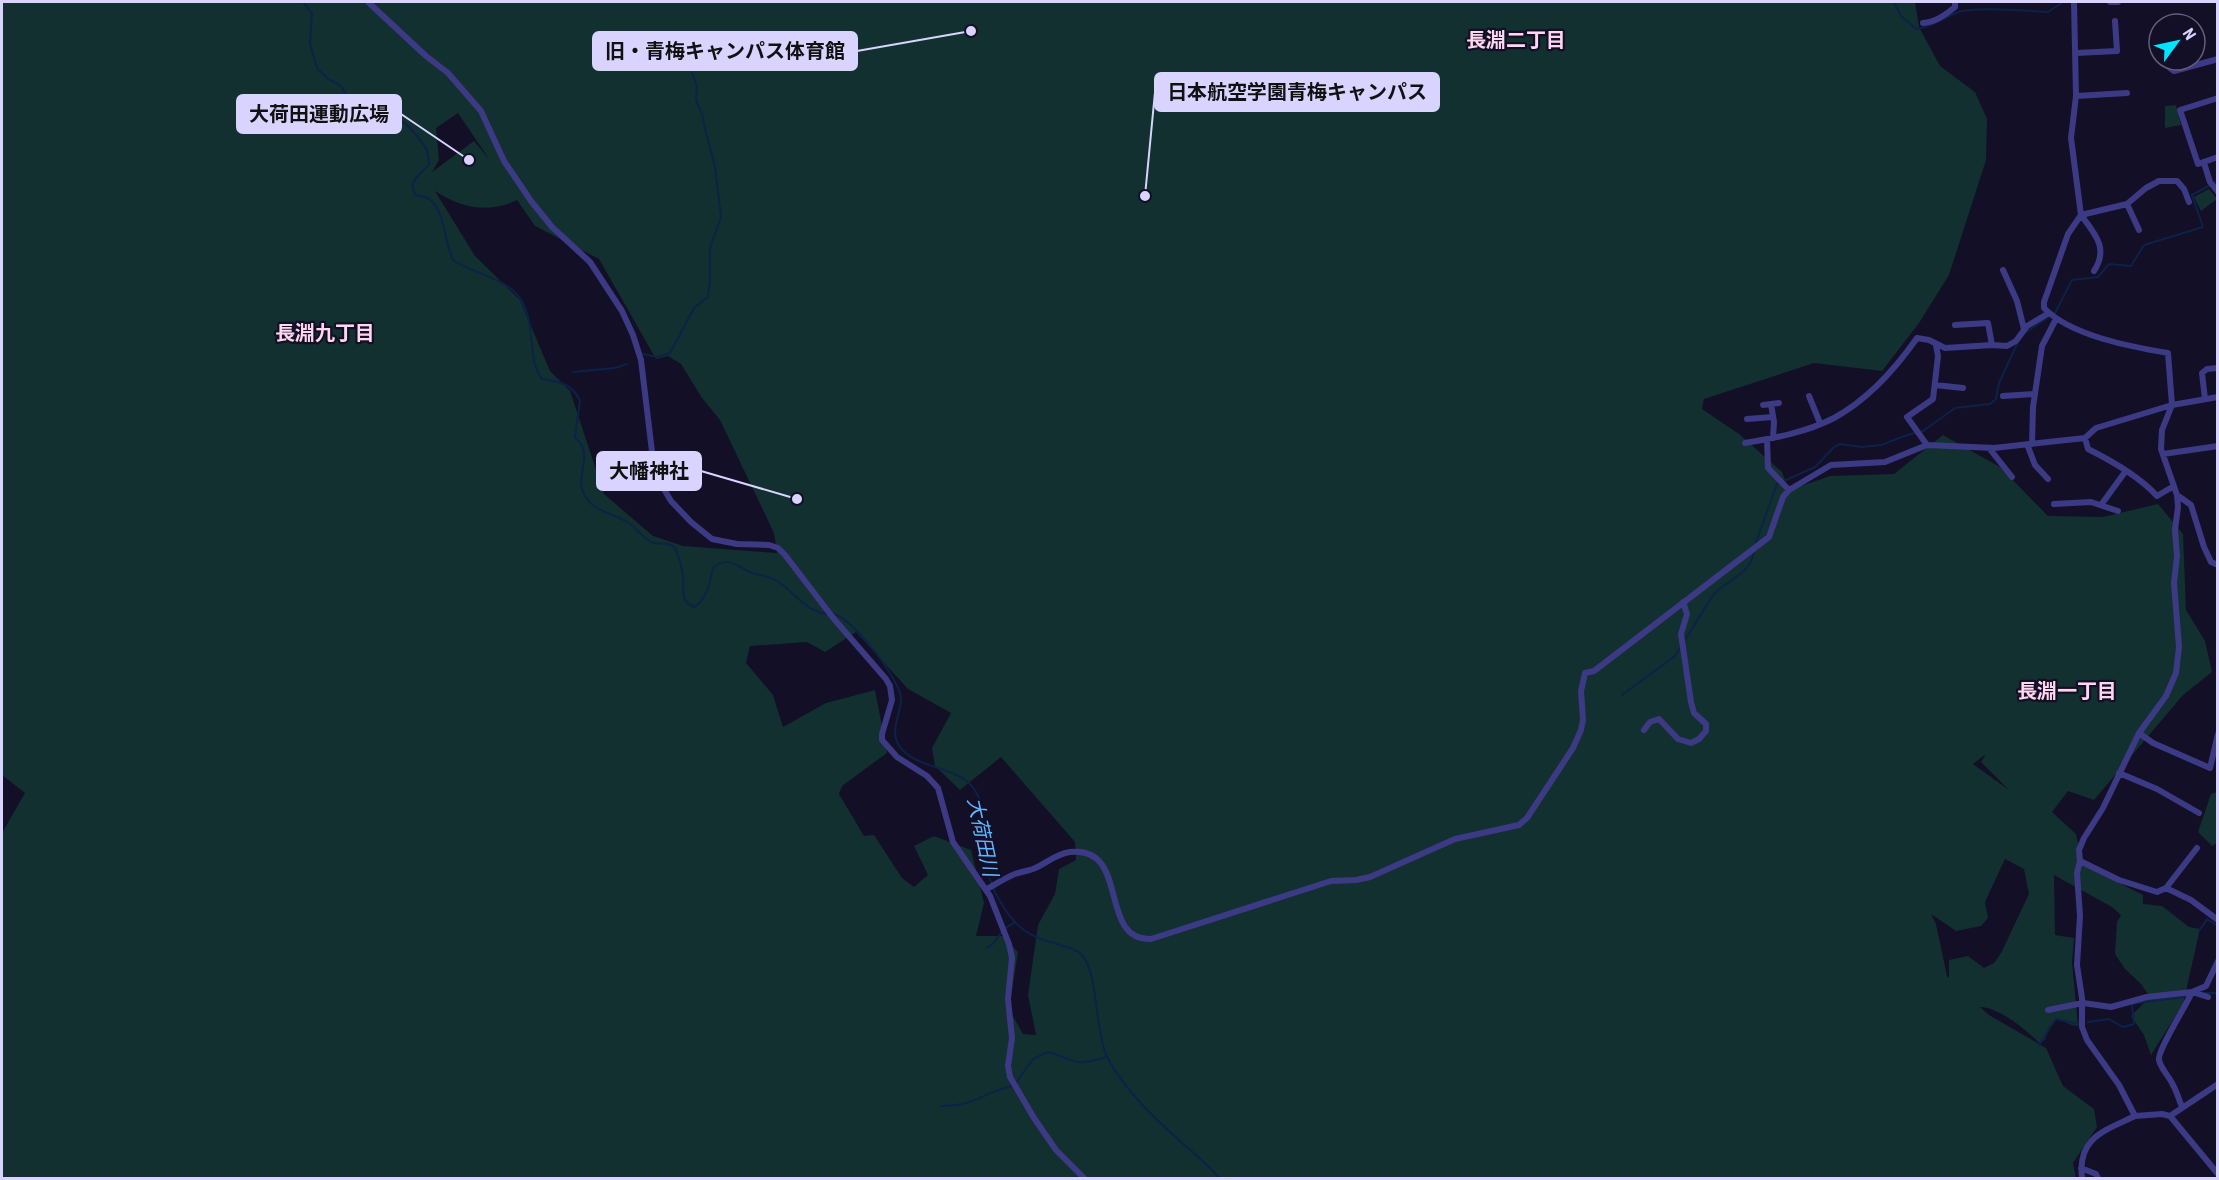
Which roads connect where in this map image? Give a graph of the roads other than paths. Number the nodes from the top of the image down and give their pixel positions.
1 (368, 2) edge
2 (1955, 2) edge
3 (2074, 2) edge
4 (2110, 2) edge
5 (2118, 2) edge
6 (2115, 21) dead end
7 (1923, 22) dead end
8 (2076, 53) junction
9 (2127, 93) dead end
10 (2076, 96) junction
11 (2217, 98) edge
12 (2217, 157) edge
13 (2204, 163) junction
14 (2213, 187) edge
15 (2189, 202) dead end
16 (2127, 204) junction
17 (2081, 215) junction
18 (2139, 230) dead end
19 (2003, 270) dead end
20 (2094, 271) dead end
21 (2049, 313) junction
22 (2056, 318) junction
23 (1955, 325) dead end
24 (2024, 329) junction
25 (1936, 345) junction
26 (1992, 345) junction
27 (2217, 368) edge
28 (1935, 385) junction
29 (1963, 388) dead end
30 (2034, 394) junction
31 (1809, 396) dead end
32 (2003, 396) dead end
33 (2217, 397) edge
34 (2205, 399) junction
35 (1779, 403) dead end
36 (1771, 404) junction
37 (1763, 405) dead end
38 (2172, 405) junction
39 (1773, 417) junction
40 (1747, 419) dead end
41 (1820, 423) junction
42 (2085, 438) junction
43 (1770, 439) junction
44 (1745, 443) dead end
45 (2030, 444) junction
46 (1928, 445) junction
47 (2217, 446) edge
48 (1989, 448) junction
49 (2163, 454) junction
50 (2125, 472) junction
51 (2012, 477) dead end
52 (2049, 479) dead end
53 (2174, 486) junction
54 (1789, 490) junction
55 (2177, 495) junction
56 (2054, 504) dead end
57 (2101, 506) junction
58 (2118, 511) dead end
59 (2217, 565) edge
60 (1683, 602) junction
61 (1644, 730) dead end
62 (2139, 733) junction
63 (2217, 734) edge
64 (2120, 773) junction
65 (2199, 813) dead end
66 (2197, 848) dead end
67 (2080, 861) junction
68 (2166, 888) junction
69 (987, 889) junction
70 (2217, 920) edge
71 (2217, 961) edge
72 (2192, 992) junction
73 (2208, 997) dead end
74 (2083, 1003) junction
75 (2048, 1010) dead end
76 (2217, 1084) edge
77 (2182, 1107) junction
78 (2134, 1116) junction
79 (2170, 1116) junction
80 (2080, 1168) junction
81 (2217, 1174) edge
82 (1084, 1179) edge
83 (2082, 1179) edge
84 (2098, 1179) edge

1 - 69 street
2 - 7 street
3 - 8 street
4 - 5 street
6 - 8 street
8 - 10 street
9 - 10 street
10 - 17 street
11 - 13 street
12 - 13 street
13 - 14 street
15 - 16 street
16 - 17 street
16 - 18 street
17 - 20 street
17 - 21 street
19 - 24 street
21 - 22 street
21 - 24 street
22 - 30 street
22 - 38 street
23 - 26 street
24 - 26 street
25 - 26 street
25 - 28 street
25 - 41 street
27 - 34 street
28 - 29 street
28 - 46 street
30 - 32 street
30 - 45 street
31 - 41 street
33 - 34 street
34 - 38 street
35 - 36 street
36 - 37 street
36 - 39 street
38 - 42 street
38 - 49 street
39 - 40 street
39 - 43 street
41 - 43 street
42 - 45 street
42 - 50 street
43 - 44 street
43 - 54 street
45 - 48 street
45 - 52 street
46 - 48 street
46 - 54 street
47 - 49 street
48 - 51 street
49 - 53 street
50 - 53 street
50 - 57 street
53 - 55 street
54 - 60 street
55 - 59 street
55 - 62 street
56 - 57 street
57 - 58 street
60 - 61 street
60 - 69 street
62 - 63 street
62 - 64 street
64 - 65 street
64 - 67 street
66 - 68 street
67 - 68 street
67 - 74 street
68 - 70 street
69 - 82 street
71 - 72 street
72 - 73 street
72 - 74 street
72 - 77 street
74 - 75 street
74 - 78 street
76 - 77 street
77 - 79 street
78 - 79 street
78 - 80 street
79 - 81 street
80 - 83 street
80 - 84 street

